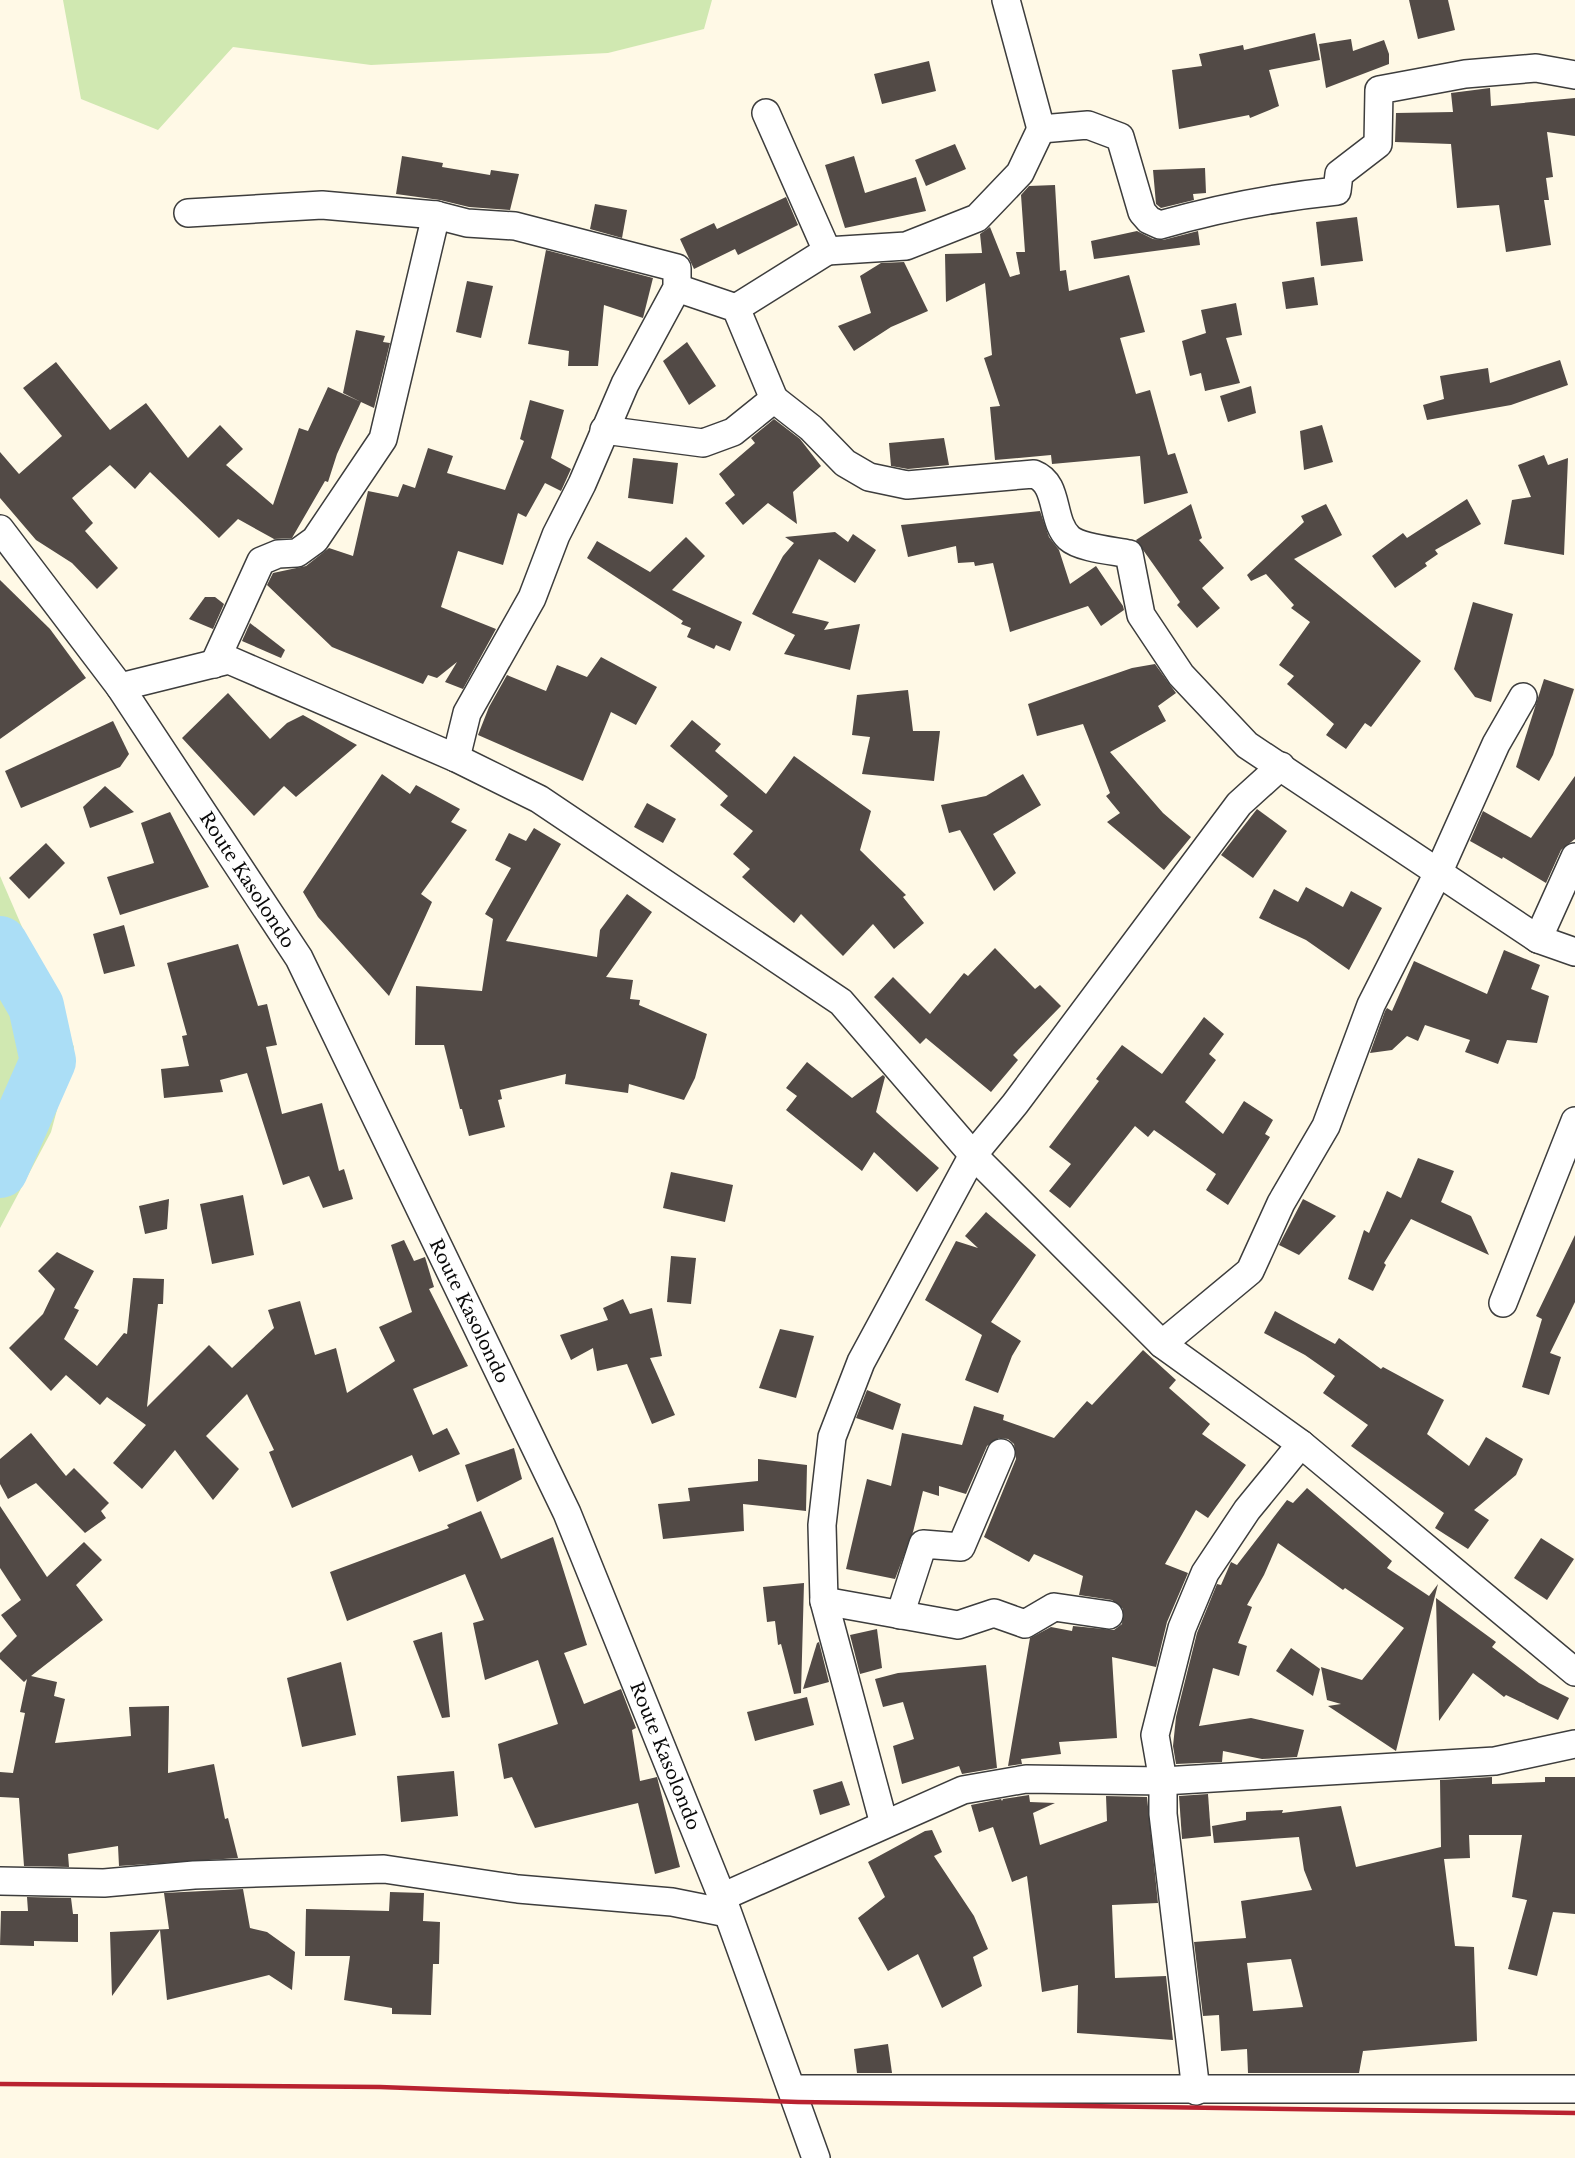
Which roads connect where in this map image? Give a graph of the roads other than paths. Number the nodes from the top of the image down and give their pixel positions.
1 (1006, 0) edge
2 (1575, 75) edge
3 (766, 113) dead end
4 (1041, 129) junction
5 (189, 213) dead end
6 (436, 215) junction
7 (827, 251) junction
8 (677, 288) junction
9 (736, 308) junction
10 (774, 399) junction
11 (604, 430) junction
12 (0, 529) edge
13 (214, 664) junction
14 (120, 687) junction
15 (1523, 697) dead end
16 (456, 758) junction
17 (1281, 766) junction
18 (1575, 857) edge
19 (1439, 871) junction
20 (1538, 939) junction
21 (1575, 952) edge
22 (1575, 1121) edge
23 (973, 1155) junction
24 (1503, 1304) dead end
25 (1162, 1344) junction
26 (1301, 1444) junction
27 (1001, 1454) dead end
28 (824, 1601) junction
29 (1109, 1614) dead end
30 (900, 1615) junction
31 (1575, 1672) edge
32 (1575, 1744) edge
33 (1164, 1781) junction
34 (884, 1824) junction
35 (0, 1881) edge
36 (725, 1905) junction
37 (1575, 2089) edge
38 (793, 2090) junction
39 (1196, 2091) junction
40 (816, 2158) edge

1 - 4 street
2 - 4 street
3 - 7 street
4 - 7 street
5 - 6 street
6 - 8 street
6 - 13 street
7 - 9 street
8 - 9 street
8 - 11 street
9 - 10 street
10 - 11 street
10 - 17 street
11 - 16 street
12 - 14 street, Route Kasolondo
13 - 14 street
13 - 16 street
14 - 36 street, Route Kasolondo
15 - 19 street
16 - 23 street
17 - 19 street
17 - 23 street
18 - 20 street
19 - 20 street
19 - 25 street
20 - 21 street
22 - 24 street
23 - 25 street
23 - 28 street
25 - 26 street
26 - 31 street
26 - 33 street
27 - 30 street
28 - 30 street
28 - 34 street
29 - 30 street
32 - 33 street
33 - 34 street
33 - 39 street
34 - 36 street
35 - 36 street
36 - 38 street, Route Kasolondo
37 - 39 street
38 - 39 street
38 - 40 street, Route Kasolondo

